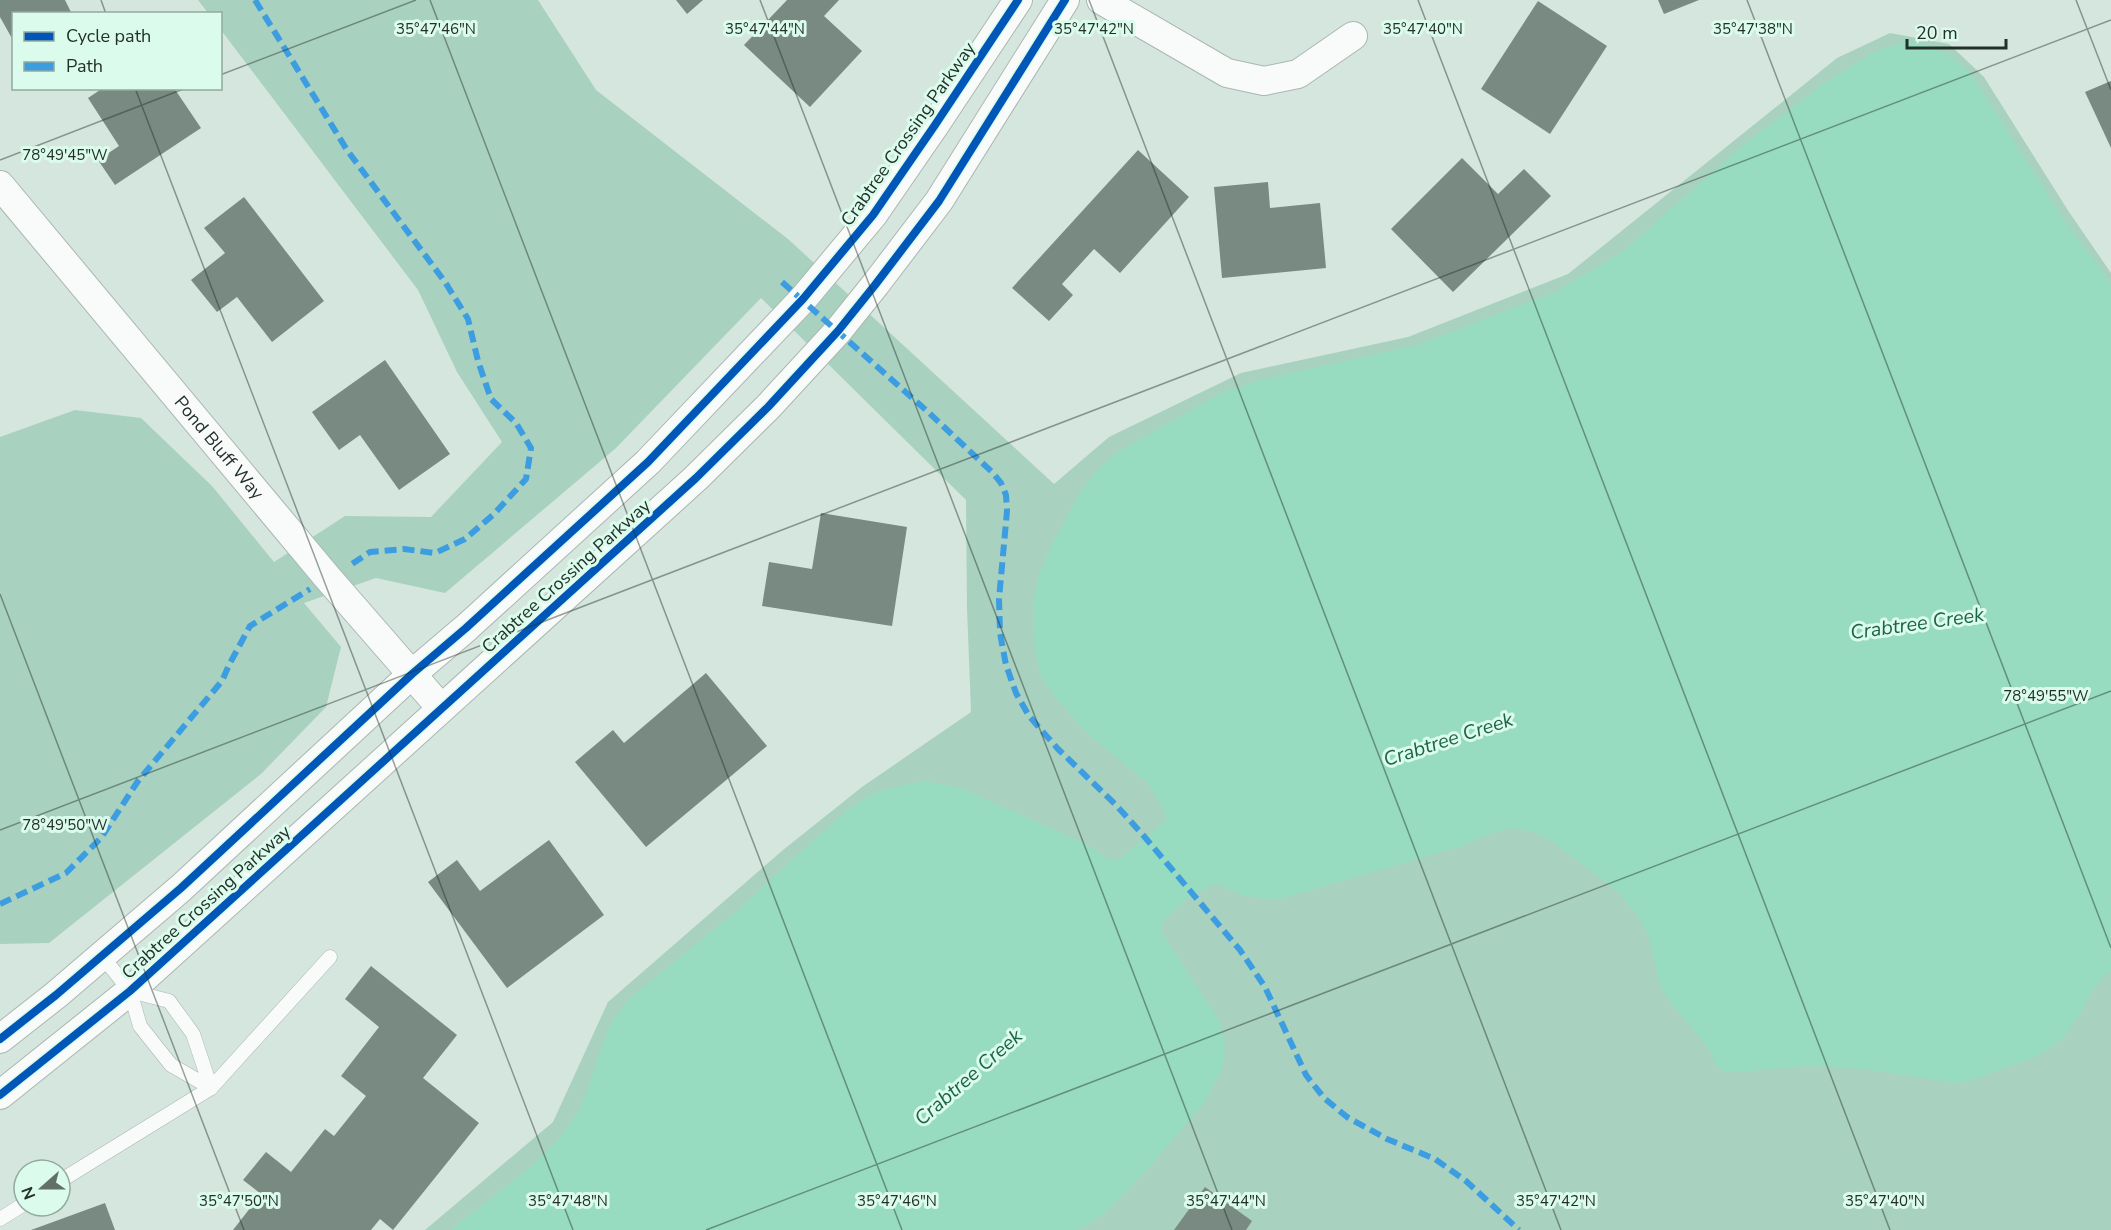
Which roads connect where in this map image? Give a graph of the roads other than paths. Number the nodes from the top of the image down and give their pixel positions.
1 (1018, 0) edge
2 (1065, 0) edge
3 (1101, 0) edge
4 (1353, 36) dead end
5 (0, 185) edge
6 (412, 674) junction
7 (441, 708) junction
8 (102, 956) junction
9 (330, 957) dead end
10 (130, 991) junction
11 (0, 1039) edge
12 (211, 1088) junction
13 (0, 1095) edge
14 (72, 1175) edge

1 - 6 street, Crabtree Crossing Parkway
2 - 7 street, Crabtree Crossing Parkway
3 - 4 street
5 - 6 street, Pond Bluff Way
6 - 7 street, Pond Bluff Way
6 - 8 street, Crabtree Crossing Parkway
7 - 10 street, Crabtree Crossing Parkway
8 - 10 lane
8 - 11 street, Crabtree Crossing Parkway
9 - 12 lane
10 - 12 lane
10 - 12 lane
10 - 13 street, Crabtree Crossing Parkway
12 - 14 lane

